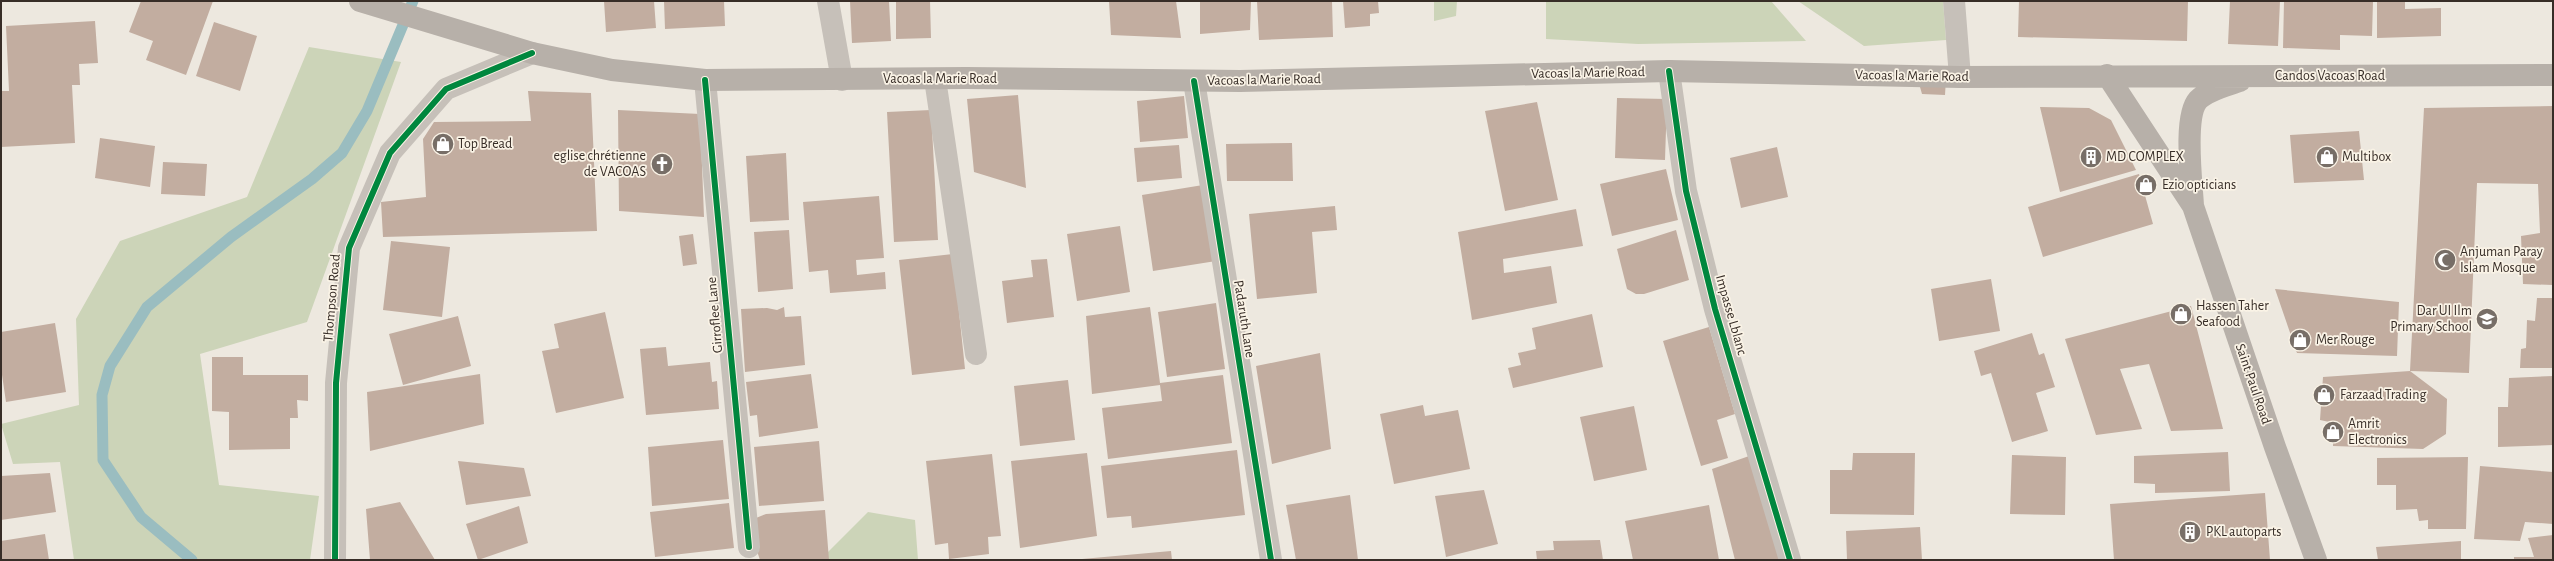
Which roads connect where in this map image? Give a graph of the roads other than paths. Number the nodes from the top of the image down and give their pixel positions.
1 (828, 1) edge
2 (1954, 1) edge
3 (365, 3) edge
4 (532, 53) junction
5 (1669, 71) junction
6 (2107, 75) junction
7 (2553, 75) edge
8 (1960, 77) junction
9 (2252, 77) junction
10 (935, 78) junction
11 (705, 80) junction
12 (842, 80) junction
13 (1194, 81) junction
14 (2193, 206) junction
15 (976, 354) dead end
16 (749, 547) dead end
17 (335, 560) edge
18 (1271, 560) edge
19 (1790, 560) edge
20 (2316, 560) edge

1 - 12 street
2 - 8 street
3 - 4 main road, Vacoas la Marie Road
4 - 11 main road, Vacoas la Marie Road
4 - 17 street, Thompson Road
5 - 8 main road, Vacoas la Marie Road
5 - 13 main road, Vacoas la Marie Road
5 - 19 street, Impasse Lblanc
6 - 8 main road, Vacoas la Marie Road
6 - 9 main road, Candos Vacoas Road
6 - 14 main road, Saint Paul Road
7 - 9 main road, Candos Vacoas Road
9 - 14 main road, Saint Paul Road
10 - 12 main road, Vacoas la Marie Road
10 - 13 main road, Vacoas la Marie Road
10 - 15 street
11 - 12 main road, Vacoas la Marie Road
11 - 16 street, Girroflee Lane
13 - 18 street, Padaruth Lane
14 - 20 main road, Saint Paul Road

